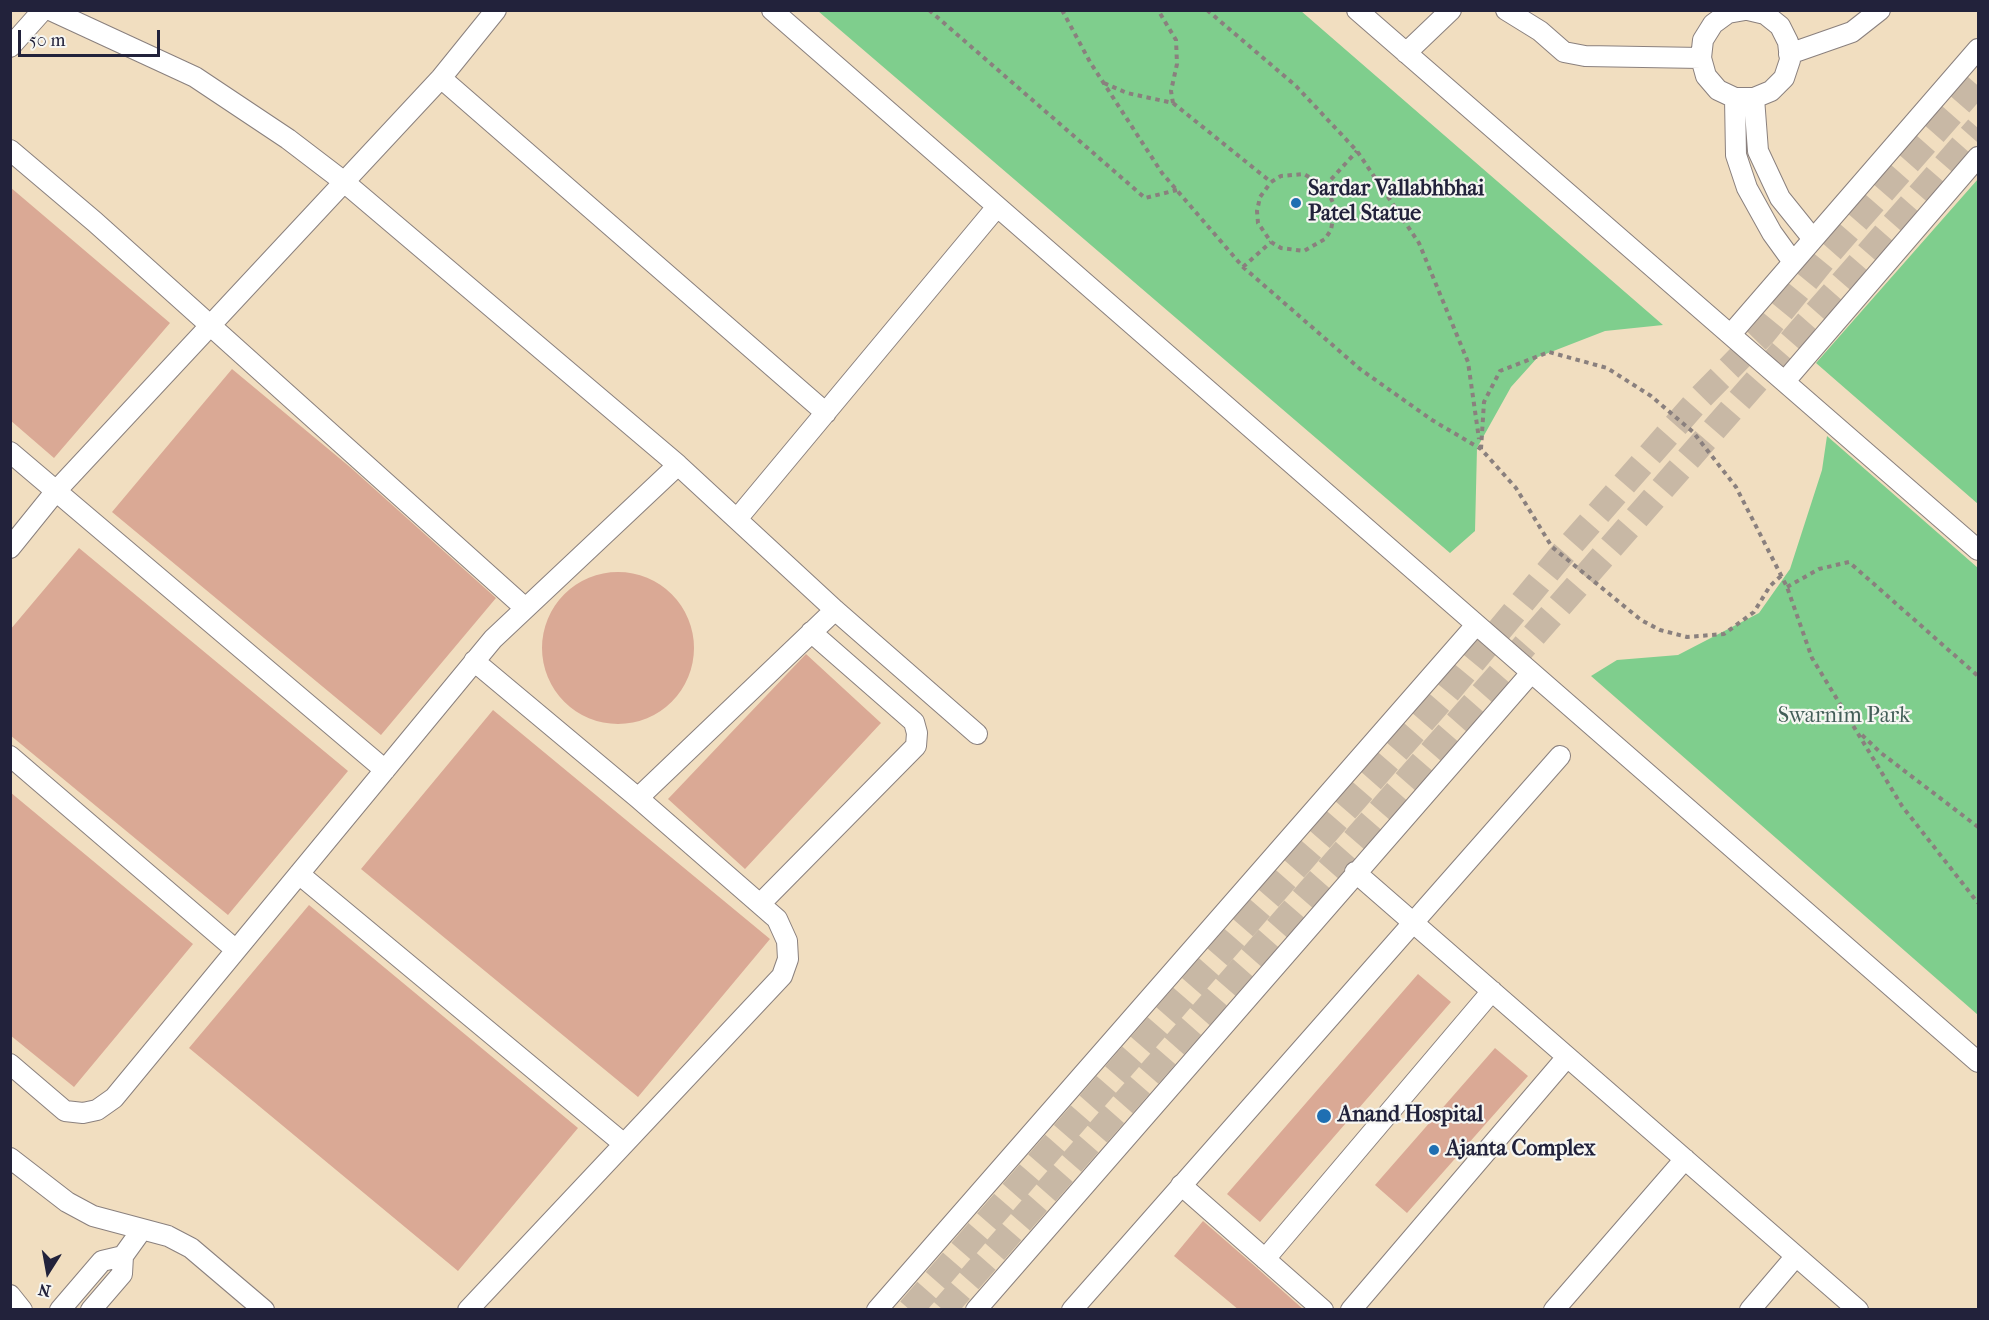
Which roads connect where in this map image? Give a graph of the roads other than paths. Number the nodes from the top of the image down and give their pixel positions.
1 (43, 10) edge
2 (50, 10) edge
3 (496, 10) edge
4 (772, 10) edge
5 (1357, 10) edge
6 (1451, 10) edge
7 (1506, 10) edge
8 (1880, 10) edge
9 (1737, 11) edge
10 (10, 47) edge
11 (1978, 49) edge
12 (1406, 53) junction
13 (1789, 54) junction
14 (1701, 58) junction
15 (441, 78) junction
16 (1744, 98) junction
17 (10, 150) edge
18 (1978, 158) edge
19 (343, 182) junction
20 (996, 208) junction
21 (1813, 239) junction
22 (1793, 262) junction
23 (209, 327) junction
24 (1731, 334) junction
25 (1785, 381) junction
26 (826, 413) junction
27 (10, 452) edge
28 (678, 465) junction
29 (56, 491) junction
30 (737, 519) junction
31 (10, 548) edge
32 (1978, 550) edge
33 (524, 607) junction
34 (835, 609) junction
35 (1476, 625) junction
36 (811, 632) junction
37 (474, 661) junction
38 (1531, 673) junction
39 (977, 734) dead end
40 (10, 756) edge
41 (1560, 756) dead end
42 (385, 770) junction
43 (638, 798) junction
44 (1355, 872) junction
45 (299, 874) junction
46 (760, 904) junction
47 (1412, 922) junction
48 (236, 950) junction
49 (1492, 992) junction
50 (1567, 1057) junction
51 (1978, 1062) edge
52 (10, 1064) edge
53 (624, 1144) junction
54 (10, 1158) edge
55 (1685, 1160) junction
56 (1181, 1185) junction
57 (141, 1231) junction
58 (123, 1256) junction
59 (1796, 1256) junction
60 (1265, 1259) junction
61 (10, 1295) edge
62 (22, 1310) edge
63 (60, 1310) edge
64 (91, 1310) edge
65 (264, 1310) edge
66 (468, 1310) edge
67 (877, 1310) edge
68 (976, 1310) edge
69 (1072, 1310) edge
70 (1323, 1310) edge
71 (1351, 1310) edge
72 (1554, 1310) edge
73 (1750, 1310) edge
74 (1858, 1310) edge

1 - 10 street
2 - 19 street
3 - 15 street
4 - 20 street
5 - 12 street
6 - 12 street
7 - 14 street
8 - 13 street
9 - 13 street
9 - 14 street
11 - 21 street
12 - 24 street
13 - 16 street
14 - 16 street
15 - 19 street
15 - 26 street
16 - 21 street
16 - 22 street
17 - 23 street
18 - 25 street
19 - 23 street
19 - 28 street
20 - 26 street
20 - 35 street
21 - 22 street
22 - 24 street
23 - 29 street
23 - 33 street
24 - 25 street
25 - 32 street
26 - 30 street
27 - 29 street
28 - 30 street
28 - 33 street
29 - 31 street
29 - 42 street
30 - 34 street
33 - 37 street
34 - 36 street
34 - 39 street
35 - 38 street
35 - 67 street
36 - 43 street
36 - 46 street
37 - 42 street
37 - 43 street
38 - 44 street
38 - 51 street
40 - 48 street
41 - 47 street
42 - 45 street
43 - 46 street
44 - 47 street
44 - 68 street
45 - 48 street
45 - 53 street
46 - 53 street
47 - 49 street
47 - 56 street
48 - 52 street
49 - 50 street
49 - 60 street
50 - 55 street
50 - 71 street
53 - 66 street
54 - 57 street
55 - 59 street
55 - 72 street
56 - 60 street
56 - 69 street
57 - 58 street
57 - 65 street
58 - 63 street
58 - 64 street
59 - 73 street
59 - 74 street
60 - 70 street
61 - 62 street

